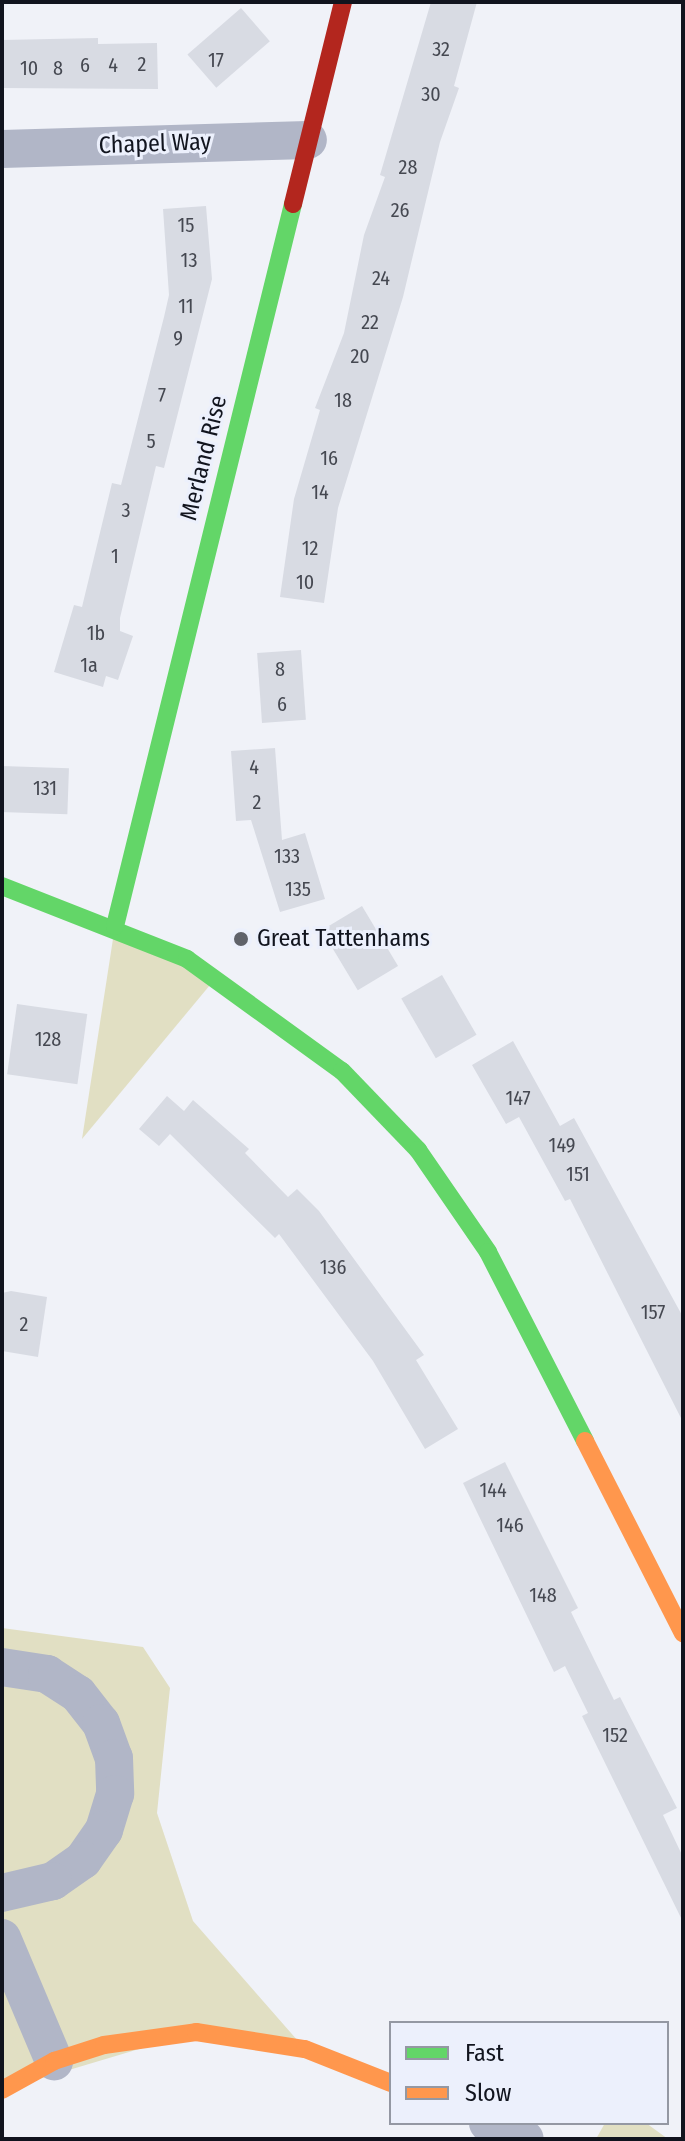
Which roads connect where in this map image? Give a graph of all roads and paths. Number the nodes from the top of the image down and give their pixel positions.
1 (343, 2) edge
2 (308, 140) junction
3 (2, 149) edge
4 (2, 886) edge
5 (115, 926) junction
6 (683, 1633) edge
7 (2, 1667) edge
8 (2, 1893) edge
9 (2, 1938) edge
10 (54, 2061) junction
11 (389, 2082) edge
12 (2, 2090) edge
13 (490, 2125) edge
14 (525, 2139) edge

1 - 2 street, Merland Rise
2 - 3 street, Chapel Way
2 - 5 street, Merland Rise
4 - 5 street
5 - 6 street
7 - 8 street
9 - 10 street
10 - 11 street
10 - 12 street
13 - 14 street

